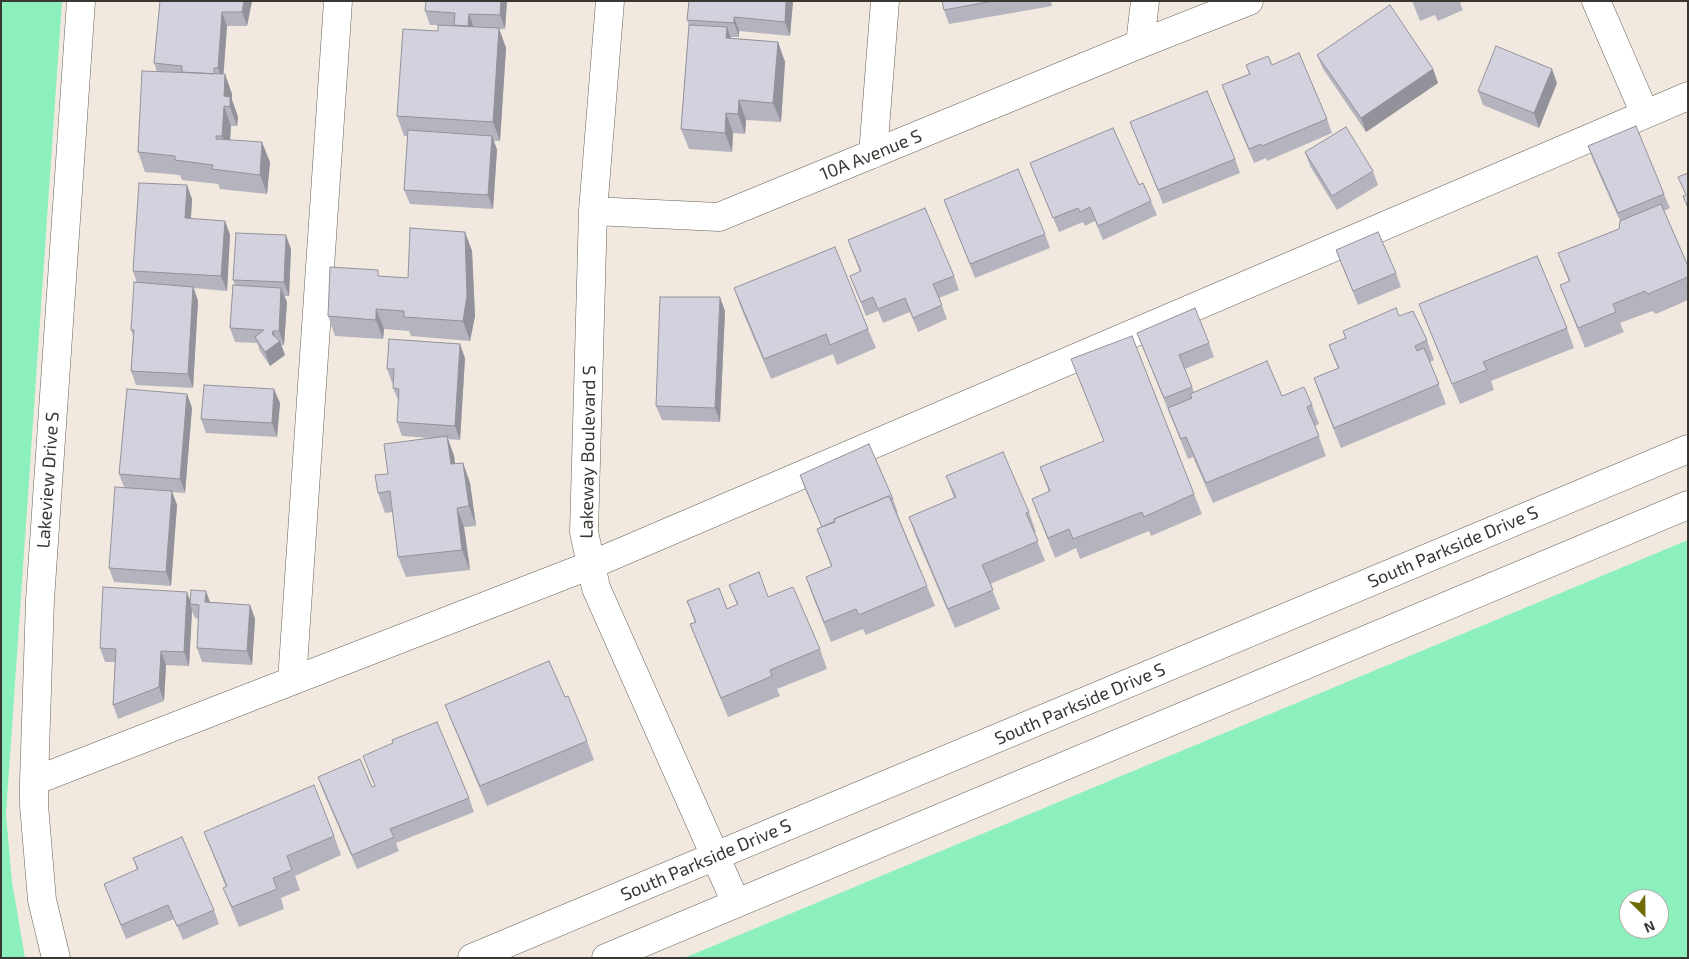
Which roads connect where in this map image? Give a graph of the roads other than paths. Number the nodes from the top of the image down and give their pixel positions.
1 (81, 1) edge
2 (338, 1) edge
3 (610, 1) edge
4 (885, 1) edge
5 (1145, 1) edge
6 (1250, 1) edge
7 (1596, 1) edge
8 (1140, 44) junction
9 (1688, 96) edge
10 (1645, 114) junction
11 (873, 154) junction
12 (593, 211) junction
13 (1688, 449) edge
14 (1688, 505) edge
15 (591, 565) junction
16 (292, 681) junction
17 (34, 781) junction
18 (714, 857) junction
19 (736, 903) junction
20 (56, 958) edge
21 (472, 958) edge
22 (606, 958) edge

1 - 17 street, Lakeview Drive S
2 - 16 street
3 - 12 street, Lakeway Boulevard S
4 - 11 street
5 - 8 street
6 - 8 street, 10A Avenue S
7 - 10 street
8 - 11 street, 10A Avenue S
9 - 10 street
10 - 15 street
11 - 12 street, 10A Avenue S
12 - 15 street, Lakeway Boulevard S
13 - 18 street, South Parkside Drive S
14 - 19 street
15 - 16 street
15 - 18 street, Lakeway Boulevard S
16 - 17 street
17 - 20 street, Lakeview Drive S
18 - 19 street, Lakeway Boulevard S
18 - 21 street, South Parkside Drive S
19 - 22 street

